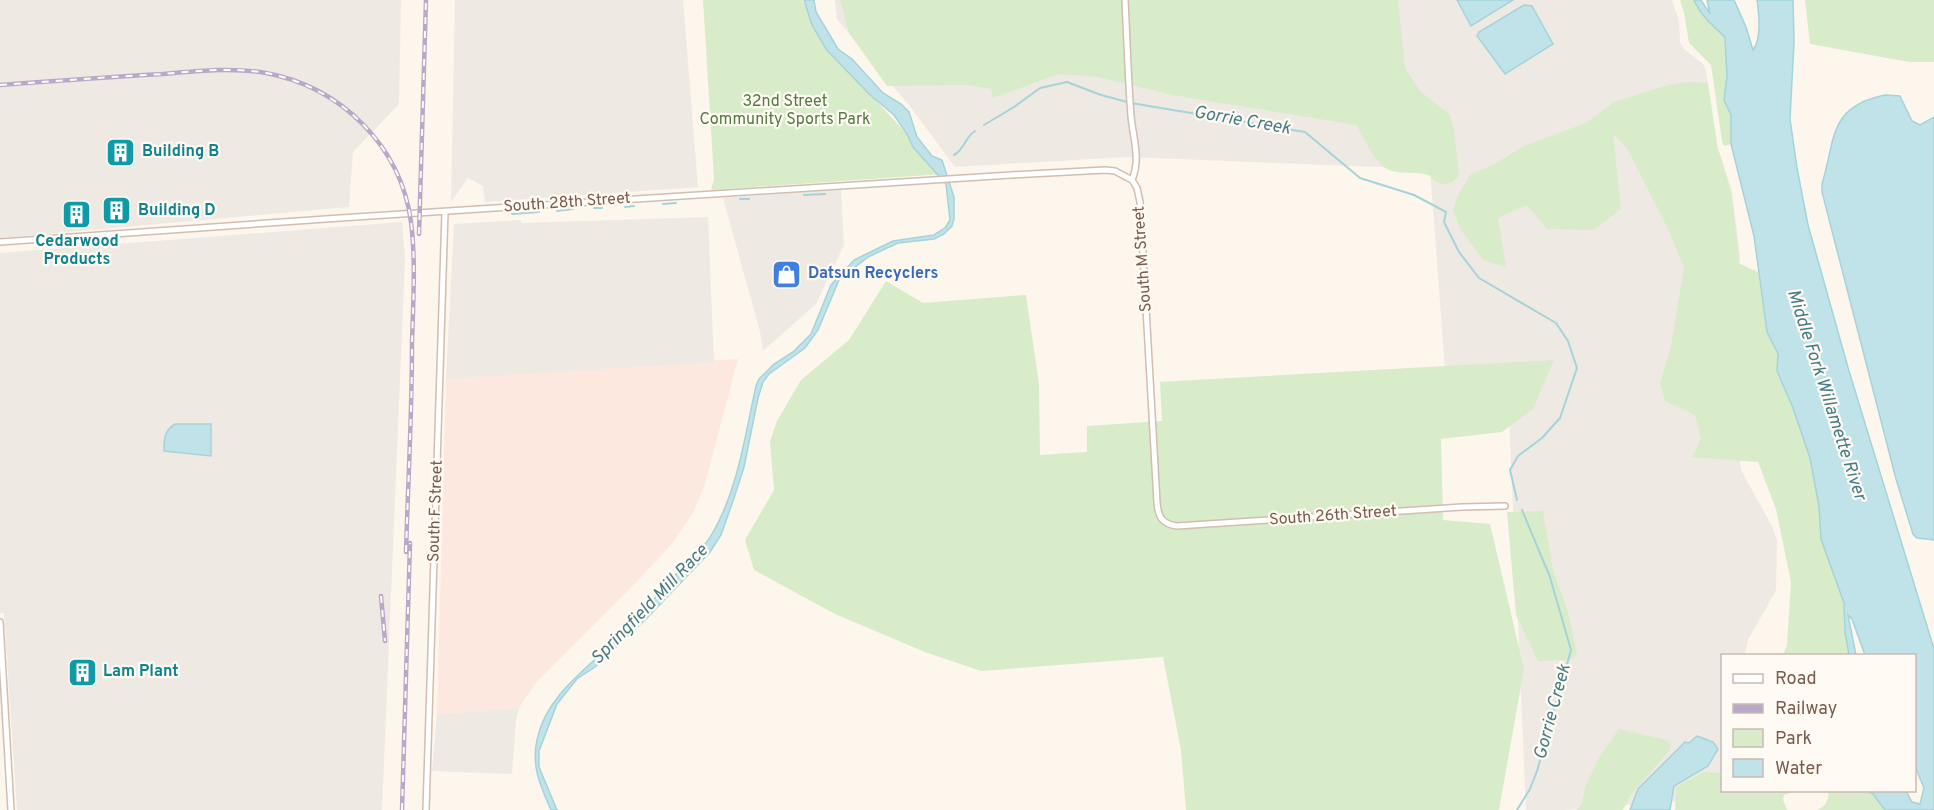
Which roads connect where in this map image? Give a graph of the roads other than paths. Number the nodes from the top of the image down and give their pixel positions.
1 (1125, 0) edge
2 (1132, 180) junction
3 (445, 212) junction
4 (0, 242) edge
5 (1505, 506) dead end
6 (1161, 520) joint
7 (0, 622) edge
8 (8, 744) junction
9 (0, 745) edge
10 (11, 810) edge
11 (426, 810) edge

1 - 2 street, South M Street
2 - 3 street, South 28th Street
2 - 6 street, South M Street
3 - 4 street, South 28th Street
3 - 11 street, South F Street
5 - 6 street, South 26th Street
7 - 8 street
8 - 9 street
8 - 10 street

